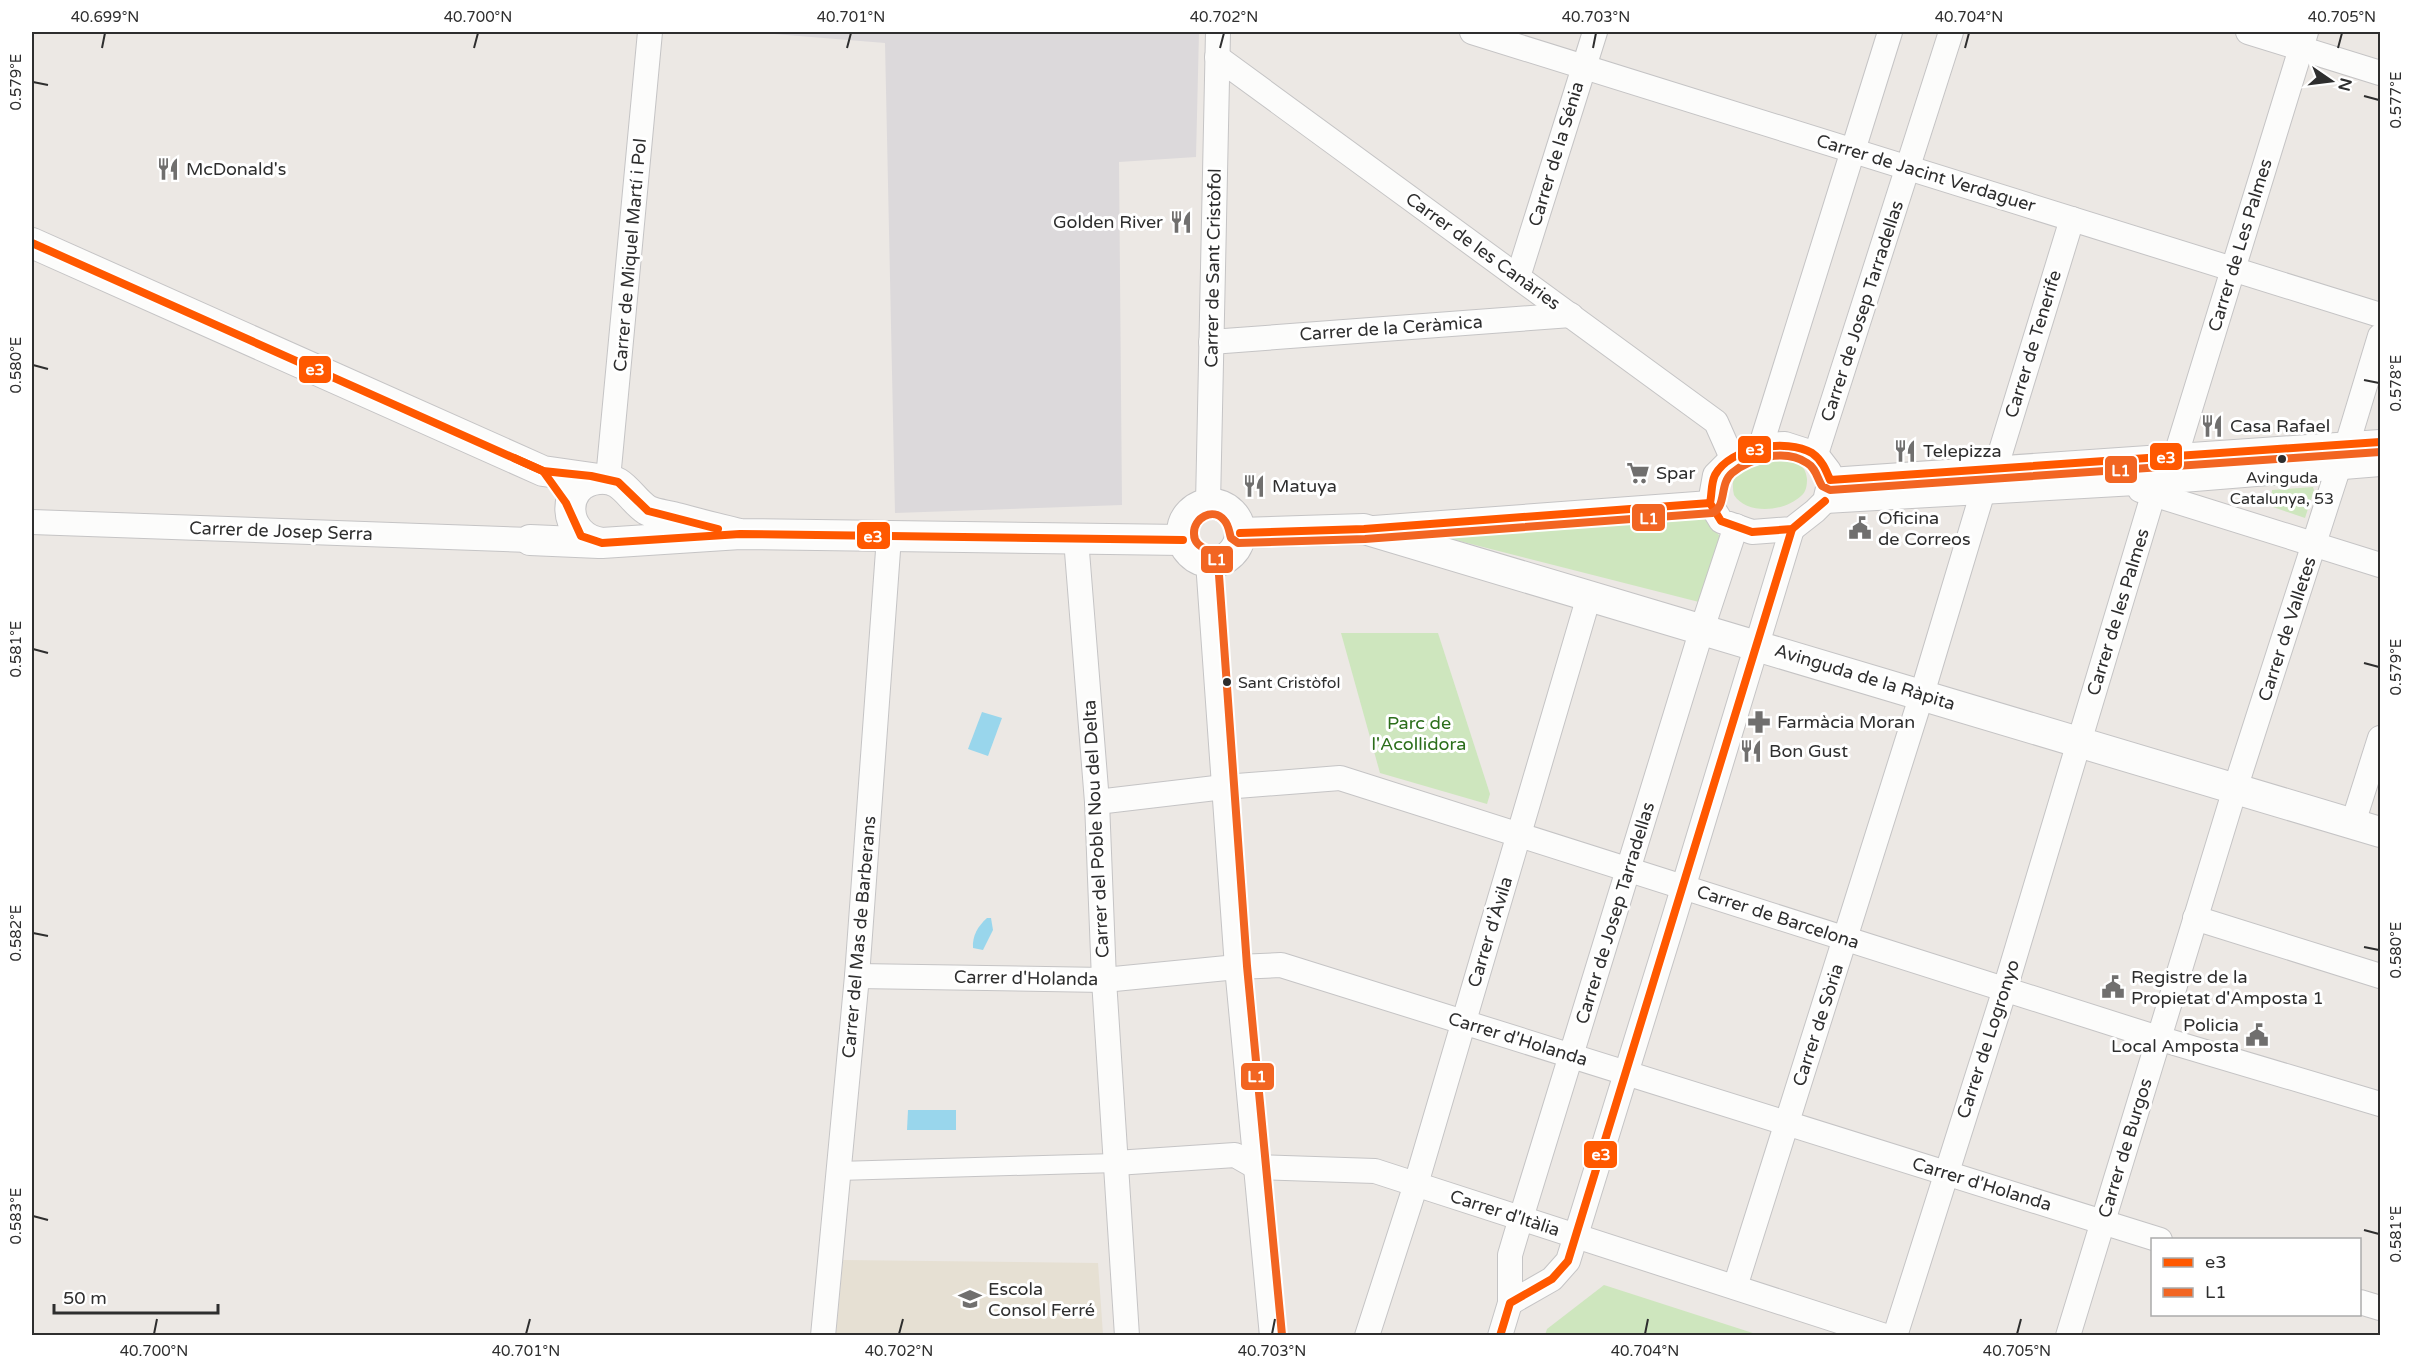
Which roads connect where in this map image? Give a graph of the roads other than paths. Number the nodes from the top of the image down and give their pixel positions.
1 (650, 32) edge
2 (1218, 32) edge
3 (1472, 32) edge
4 (1594, 32) edge
5 (1890, 32) edge
6 (1951, 32) edge
7 (2248, 32) edge
8 (2303, 40) edge
9 (1217, 57) junction
10 (1583, 66) junction
11 (2380, 73) edge
12 (1852, 150) junction
13 (1908, 168) junction
14 (2072, 219) junction
15 (32, 243) edge
16 (2233, 269) junction
17 (1518, 277) junction
18 (1570, 315) junction
19 (2380, 315) edge
20 (2380, 336) edge
21 (1211, 342) junction
22 (2380, 442) edge
23 (1761, 445) junction
24 (2347, 445) junction
25 (1816, 453) junction
26 (1732, 458) junction
27 (2175, 458) junction
28 (2380, 464) edge
29 (2338, 469) junction
30 (1995, 470) junction
31 (543, 471) junction
32 (613, 484) junction
33 (2155, 488) junction
34 (1828, 490) junction
35 (1983, 491) junction
36 (1710, 503) junction
37 (1208, 504) junction
38 (571, 515) junction
39 (32, 522) edge
40 (1736, 526) junction
41 (1364, 529) junction
42 (1792, 529) junction
43 (1240, 533) junction
44 (740, 534) junction
45 (889, 537) junction
46 (1076, 539) junction
47 (530, 540) junction
48 (1183, 540) junction
49 (607, 543) junction
50 (2315, 544) junction
51 (1208, 562) junction
52 (2380, 565) edge
53 (1589, 596) junction
54 (1702, 629) junction
55 (1757, 644) junction
56 (1922, 694) junction
57 (2380, 738) edge
58 (2078, 742) junction
59 (1224, 787) junction
60 (2235, 789) junction
61 (1097, 802) junction
62 (2367, 827) edge
63 (1519, 835) junction
64 (1629, 870) junction
65 (1684, 887) junction
66 (2195, 918) junction
67 (1845, 939) junction
68 (1237, 967) junction
69 (857, 976) junction
70 (2380, 976) edge
71 (1104, 980) junction
72 (2005, 989) junction
73 (1464, 1022) junction
74 (2158, 1038) junction
75 (1572, 1055) junction
76 (1627, 1073) junction
77 (2380, 1104) edge
78 (1787, 1123) junction
79 (1116, 1163) junction
80 (1256, 1167) junction
81 (838, 1171) junction
82 (1946, 1173) junction
83 (1416, 1184) junction
84 (1521, 1218) junction
85 (2102, 1221) junction
86 (1575, 1235) junction
87 (2157, 1238) edge
88 (1735, 1287) junction
89 (2361, 1302) edge
90 (1510, 1303) junction
91 (2380, 1308) edge
92 (823, 1335) edge
93 (1127, 1335) edge
94 (1272, 1335) edge
95 (1367, 1335) edge
96 (1500, 1335) edge
97 (1885, 1335) edge
98 (1895, 1335) edge
99 (2067, 1335) edge

1 - 32 street, Carrer de Miquel Martí i Pol
2 - 9 street, Carrer de Sant Cristòfol
3 - 10 street, Carrer de Jacint Verdaguer
4 - 10 street, Carrer de la Sénia
5 - 12 street
6 - 13 street, Carrer de Josep Tarradellas
7 - 8 street
8 - 11 street
8 - 16 street, Carrer de Les Palmes
9 - 17 street, Carrer de les Canàries
9 - 21 street, Carrer de Sant Cristòfol
10 - 12 street, Carrer de Jacint Verdaguer
10 - 17 street, Carrer de la Sénia
12 - 13 street, Carrer de Jacint Verdaguer
12 - 23 street
13 - 14 street, Carrer de Jacint Verdaguer
13 - 25 street, Carrer de Josep Tarradellas
14 - 16 street, Carrer de Jacint Verdaguer
14 - 30 street, Carrer de Tenerife
15 - 31 street
16 - 19 street, Carrer de Jacint Verdaguer
16 - 27 street, Carrer de Les Palmes
17 - 18 street, Carrer de les Canàries
18 - 21 street, Carrer de la Ceràmica
18 - 26 street, Carrer de les Canàries
20 - 24 street
21 - 37 street, Carrer de Sant Cristòfol
22 - 24 street
23 - 25 street
23 - 26 street
24 - 27 street
25 - 34 street
26 - 36 street
27 - 30 street
28 - 29 street
29 - 33 street
29 - 50 street, Carrer de Valletes
30 - 34 street
31 - 32 street
31 - 38 street
32 - 38 street
32 - 44 street
32 - 49 street
33 - 35 street
33 - 50 street
33 - 58 street, Carrer de les Palmes
34 - 35 street
34 - 42 street
35 - 56 street
36 - 40 street
36 - 41 street
37 - 43 street
37 - 48 street
38 - 47 street
38 - 49 street
39 - 47 street, Carrer de Josep Serra
40 - 42 street
40 - 54 street, Carrer de Josep Tarradellas
41 - 43 street, Avinguda de la Ràpita
41 - 53 street, Avinguda de la Ràpita
42 - 55 street
43 - 51 street
44 - 45 street
44 - 49 street
45 - 46 street
45 - 69 street, Carrer del Mas de Barberans
46 - 48 street
46 - 61 street, Carrer del Poble Nou del Delta
47 - 49 street
48 - 51 street
50 - 52 street
50 - 60 street, Carrer de Valletes
51 - 59 street
53 - 54 street, Avinguda de la Ràpita
53 - 63 street, Carrer d'Àvila
54 - 55 street, Avinguda de la Ràpita
54 - 64 street, Carrer de Josep Tarradellas
55 - 56 street, Avinguda de la Ràpita
55 - 65 street
56 - 58 street, Avinguda de la Ràpita
56 - 67 street, Carrer de Sòria
57 - 62 street
58 - 60 street, Avinguda de la Ràpita
58 - 72 street, Carrer de Logronyo
59 - 61 street, Carrer de Barcelona
59 - 63 street, Carrer de Barcelona
59 - 68 street
60 - 62 street, Avinguda de la Ràpita
60 - 66 street, Carrer de Burgos
61 - 71 street, Carrer del Poble Nou del Delta
63 - 64 street, Carrer de Barcelona
63 - 73 street, Carrer d'Àvila
64 - 65 street, Carrer de Barcelona
64 - 75 street, Carrer de Josep Tarradellas
65 - 67 street, Carrer de Barcelona
65 - 76 street
66 - 70 street
66 - 74 street, Carrer de Burgos
67 - 72 street, Carrer de Barcelona
67 - 78 street, Carrer de Sòria
68 - 71 street, Carrer d'Holanda
68 - 73 street, Carrer d'Holanda
68 - 80 street
69 - 71 street, Carrer d'Holanda
69 - 81 street, Carrer del Mas de Barberans
71 - 79 street, Carrer del Poble Nou del Delta
72 - 74 street, Carrer de Barcelona
72 - 82 street, Carrer de Logronyo
73 - 75 street, Carrer d'Holanda
73 - 83 street, Carrer d'Àvila
74 - 77 street, Carrer de Barcelona
74 - 85 street, Carrer de Burgos
75 - 76 street, Carrer d'Holanda
75 - 84 street, Carrer de Josep Tarradellas
76 - 78 street, Carrer d'Holanda
76 - 86 street
78 - 82 street, Carrer d'Holanda
78 - 88 street, Carrer de Sòria
79 - 80 street, Carrer d'Itàlia
79 - 81 street
79 - 93 street, Carrer del Poble Nou del Delta
80 - 83 street, Carrer d'Itàlia
80 - 94 street
81 - 92 street, Carrer del Mas de Barberans
82 - 85 street, Carrer d'Holanda
82 - 98 street, Carrer de Logronyo
83 - 84 street, Carrer d'Itàlia
83 - 95 street, Carrer d'Àvila
84 - 86 street, Carrer d'Itàlia
84 - 90 street, Carrer de Josep Tarradellas
85 - 87 street, Carrer d'Holanda
85 - 99 street, Carrer de Burgos
86 - 88 street, Carrer d'Itàlia
86 - 90 street
88 - 97 street, Carrer d'Itàlia
89 - 91 street
90 - 96 street, Carrer de Josep Tarradellas

